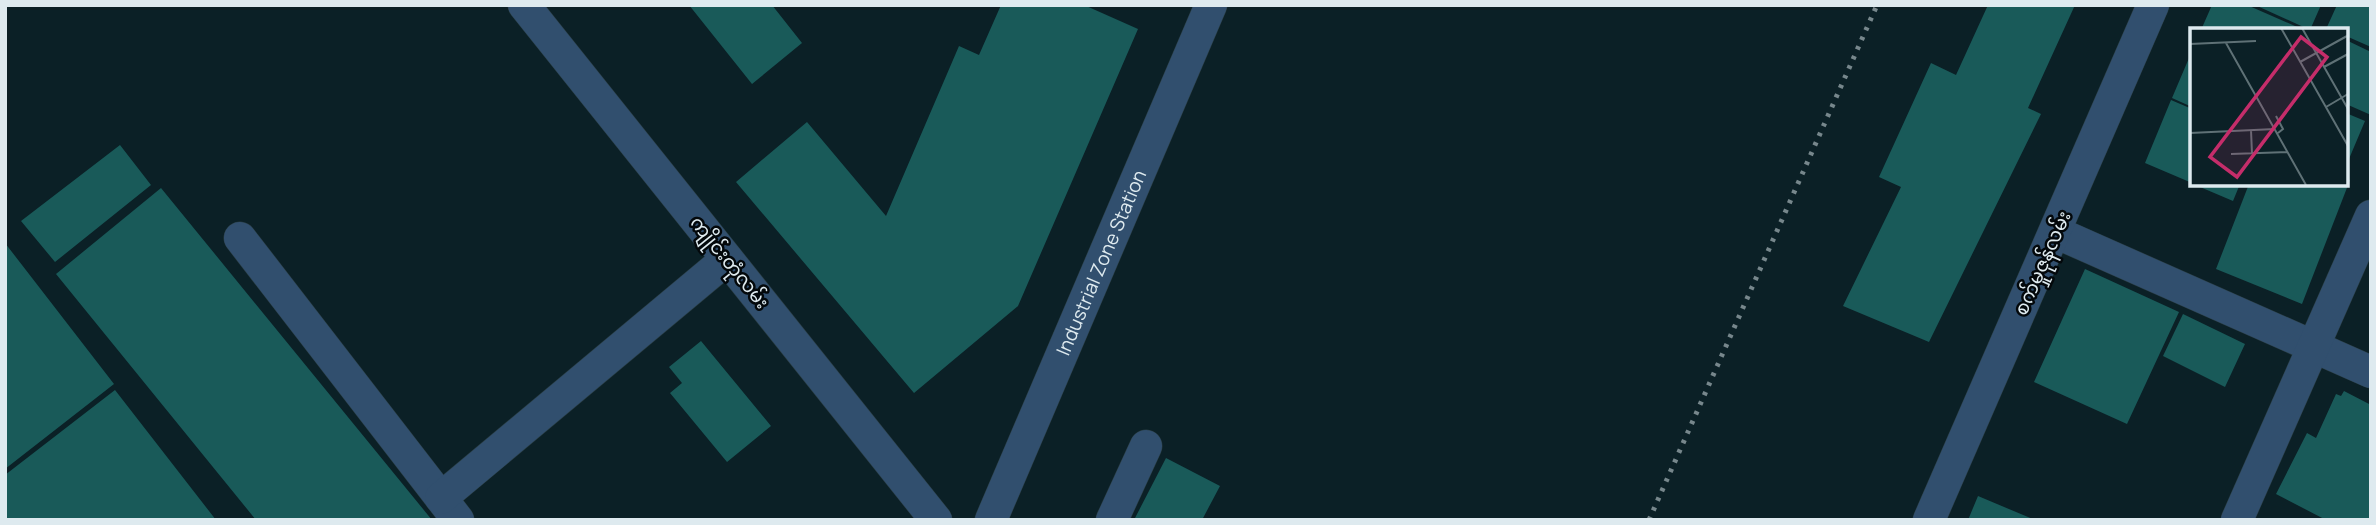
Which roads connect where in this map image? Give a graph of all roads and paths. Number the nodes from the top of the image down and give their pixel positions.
1 (524, 5) edge
2 (1211, 5) edge
3 (2154, 5) edge
4 (2371, 215) edge
5 (2055, 232) junction
6 (240, 238) dead end
7 (727, 259) junction
8 (2313, 347) junction
9 (2371, 372) edge
10 (1146, 446) dead end
11 (449, 509) edge
12 (936, 520) edge
13 (991, 520) edge
14 (1112, 520) edge
15 (1929, 520) edge
16 (2237, 520) edge

1 - 7 street, ကျိုင်းတုံလမ်း
2 - 13 street, Industrial Zone Station
3 - 5 street, စက်မှုဇုန်လမ်း
4 - 8 street
5 - 8 street
5 - 15 street, စက်မှုဇုန်လမ်း
6 - 11 street
7 - 11 street
7 - 12 street, ကျိုင်းတုံလမ်း
8 - 9 street
8 - 16 street
10 - 14 street

